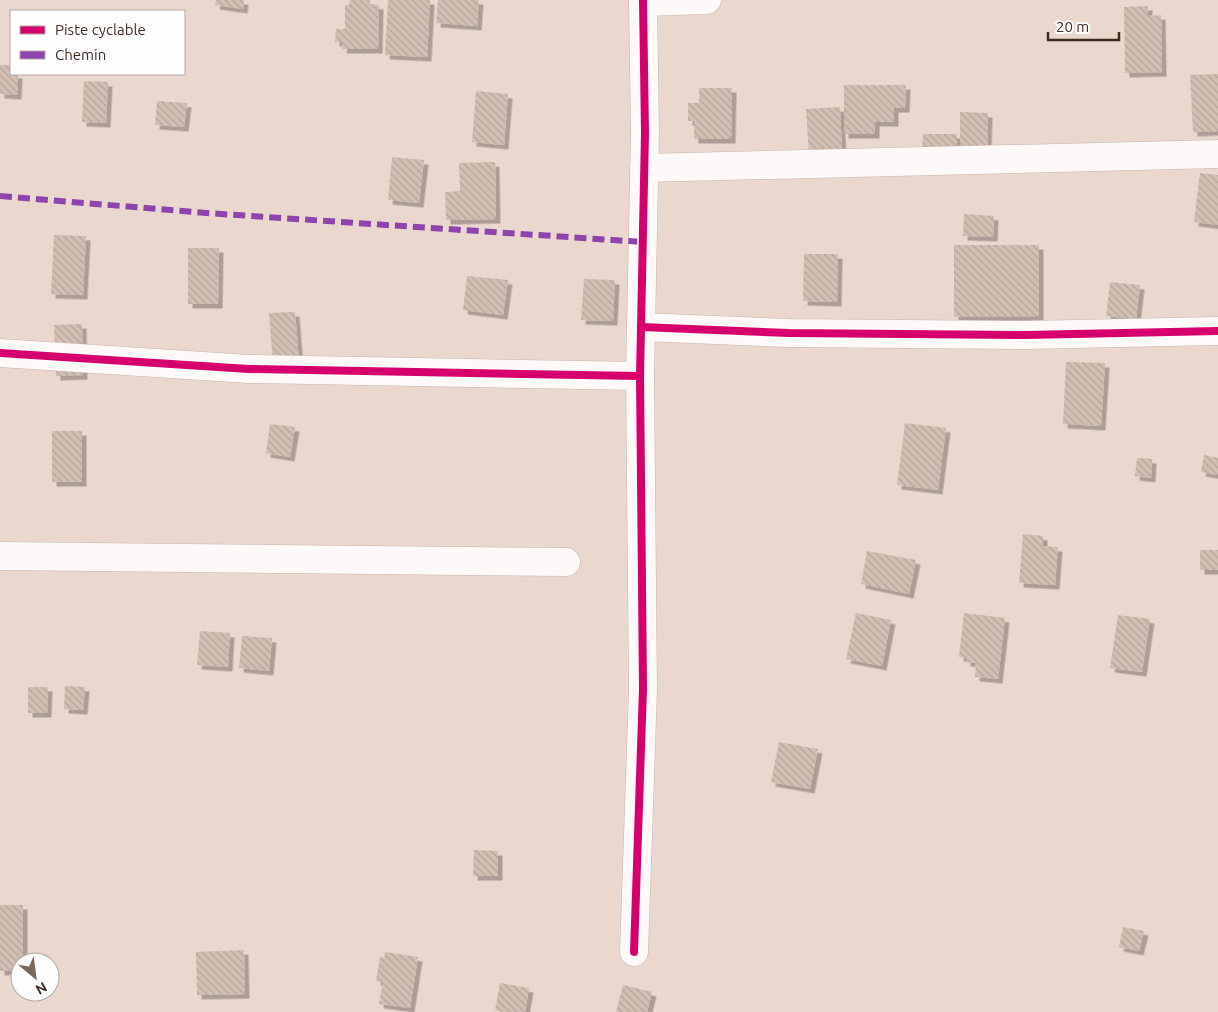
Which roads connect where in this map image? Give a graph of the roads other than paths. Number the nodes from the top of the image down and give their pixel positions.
1 (707, 0) edge
2 (643, 1) edge
3 (1218, 154) edge
4 (644, 168) junction
5 (641, 327) junction
6 (1218, 331) edge
7 (0, 353) edge
8 (640, 376) junction
9 (0, 556) edge
10 (566, 562) dead end
11 (634, 952) dead end

1 - 2 street
2 - 4 street
3 - 4 street
4 - 5 street
5 - 6 street
5 - 8 street
7 - 8 street
8 - 11 street
9 - 10 street

